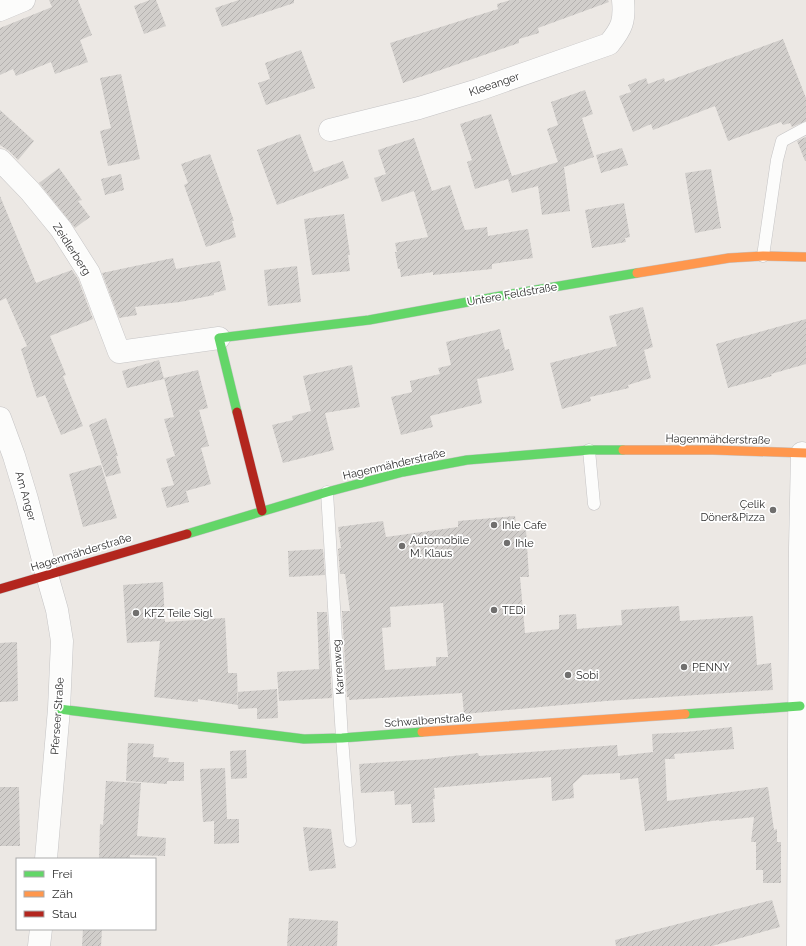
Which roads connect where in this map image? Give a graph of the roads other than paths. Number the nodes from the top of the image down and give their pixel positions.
1 (24, 0) edge
2 (623, 0) edge
3 (0, 10) edge
4 (806, 128) edge
5 (330, 130) dead end
6 (0, 160) edge
7 (763, 256) junction
8 (806, 257) edge
9 (219, 338) junction
10 (119, 352) joint
11 (0, 418) edge
12 (589, 450) junction
13 (804, 453) edge
14 (327, 492) junction
15 (594, 504) dead end
16 (262, 511) junction
17 (47, 575) junction
18 (0, 589) edge
19 (800, 706) junction
20 (59, 709) junction
21 (342, 738) junction
22 (350, 841) dead end
23 (46, 858) edge
24 (40, 930) edge
25 (794, 945) edge
26 (39, 946) edge

1 - 3 street
2 - 5 street, Kleeanger
4 - 7 lane
6 - 10 street, Zeidlerberg
7 - 8 street, Untere Feldstraße
7 - 9 street, Untere Feldstraße
9 - 10 street, Untere Feldstraße
9 - 16 street
11 - 17 street, Am Anger
12 - 13 street, Hagenmähderstraße
12 - 14 street, Hagenmähderstraße
12 - 15 lane
13 - 19 street
14 - 16 street, Hagenmähderstraße
14 - 21 lane, Karrenweg
16 - 17 street, Hagenmähderstraße
17 - 18 street, Hagenmähderstraße
17 - 20 street, Pferseer Straße
19 - 21 street, Schwalbenstraße
19 - 25 street
20 - 21 street, Schwalbenstraße
20 - 23 street, Pferseer Straße
21 - 22 lane, Karrenweg
24 - 26 street

